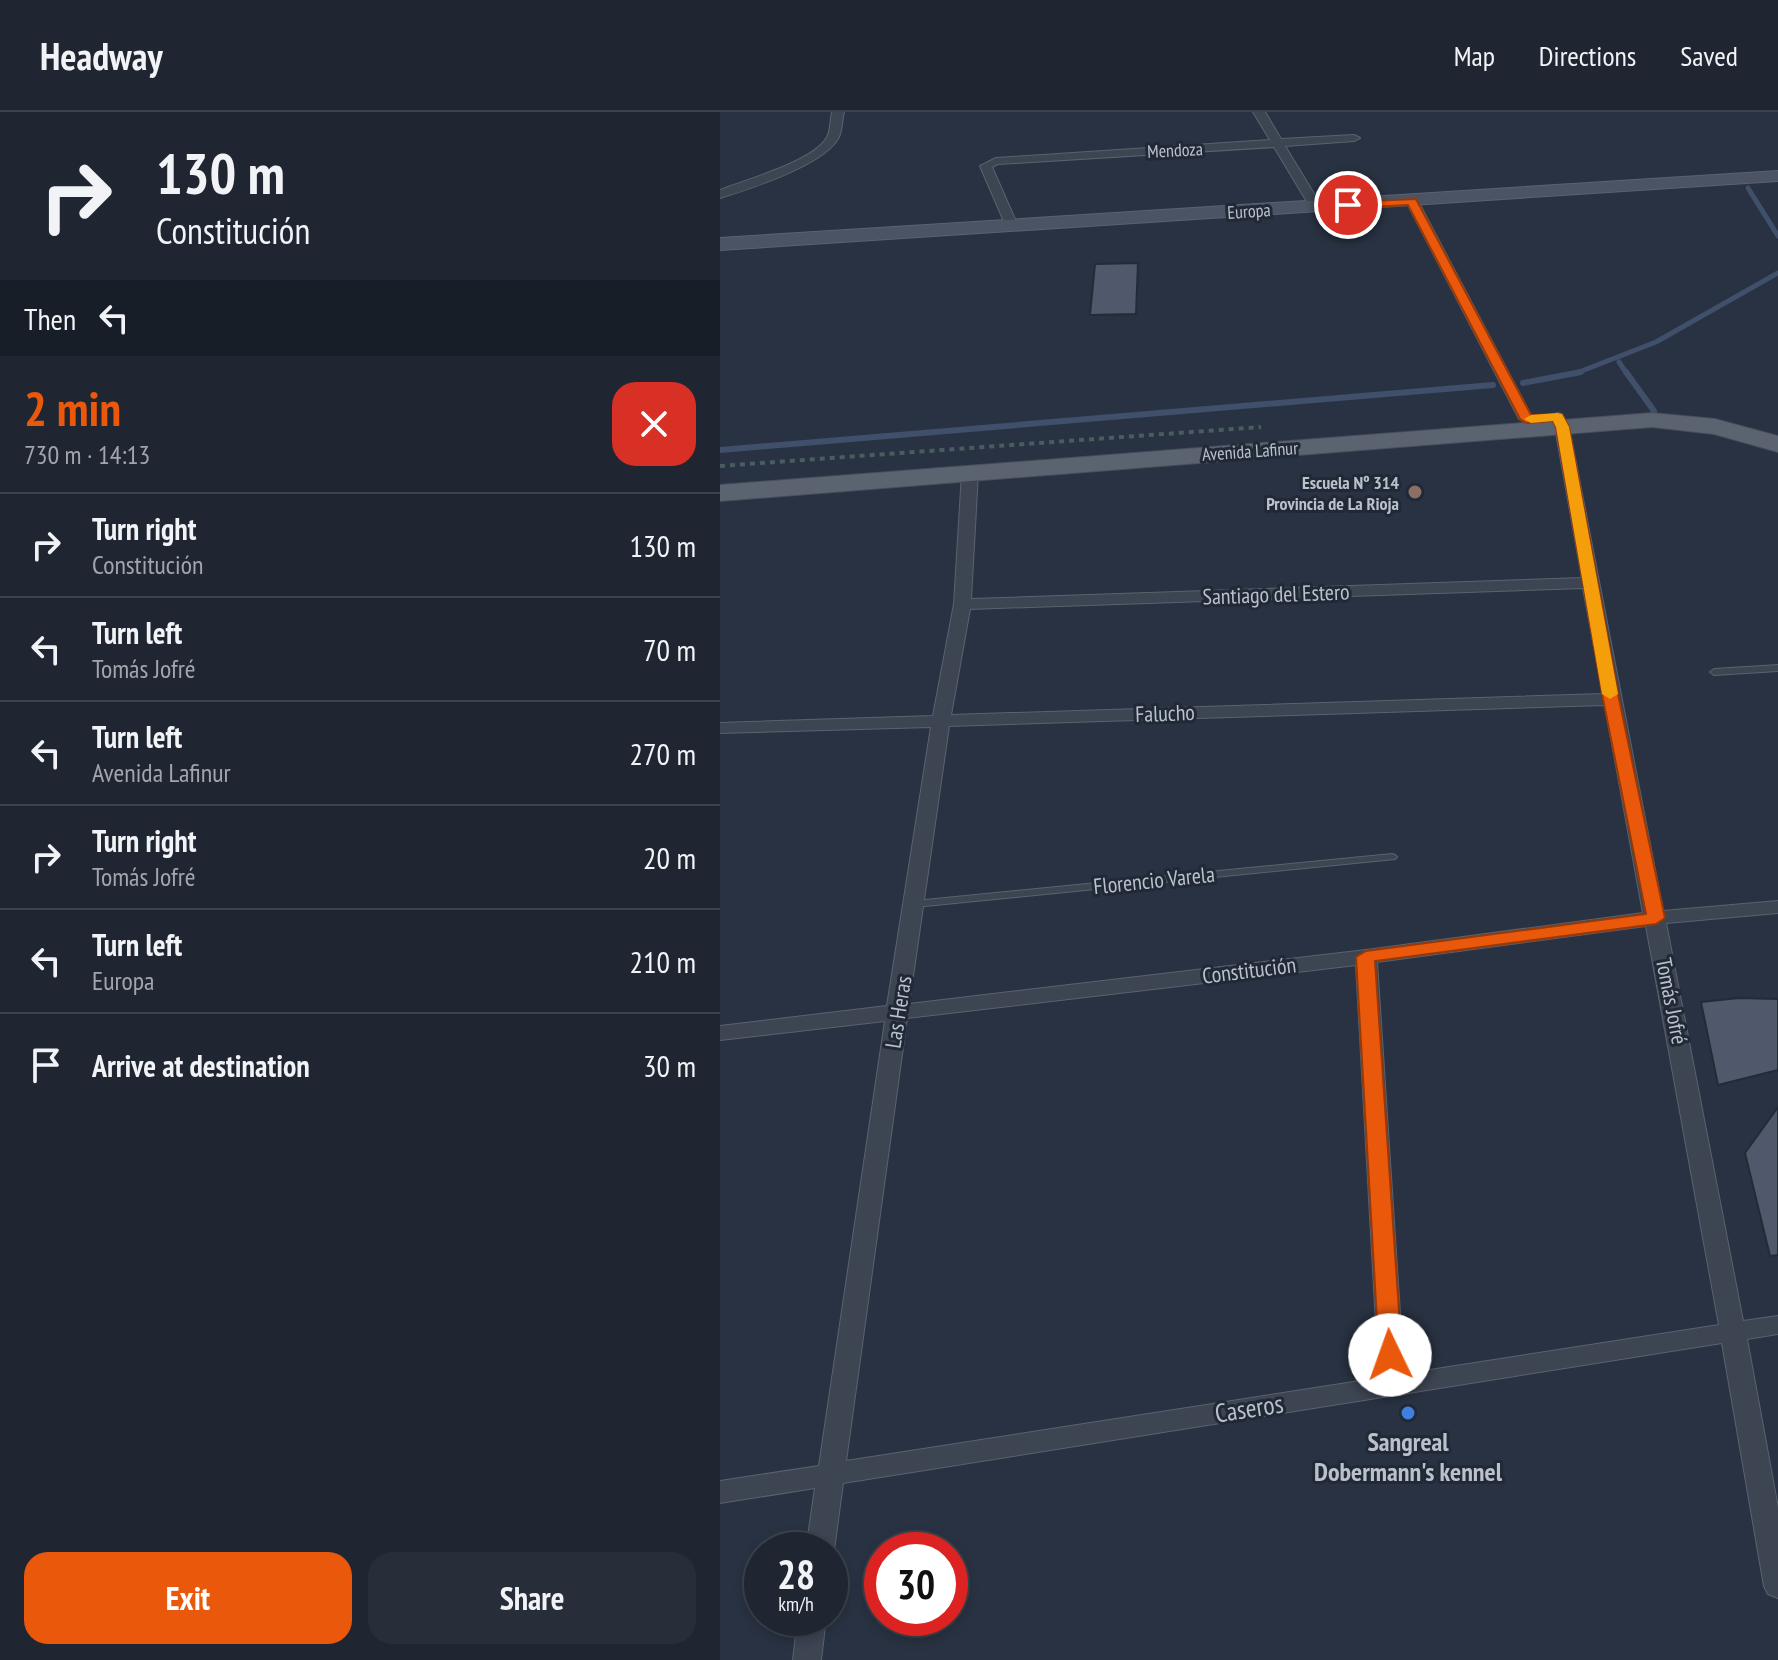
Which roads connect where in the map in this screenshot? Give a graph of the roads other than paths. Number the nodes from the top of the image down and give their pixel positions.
1 (838, 112) edge
2 (1259, 112) edge
3 (1354, 138) dead end
4 (1279, 144) junction
5 (1778, 176) edge
6 (720, 194) edge
7 (1412, 201) junction
8 (1316, 207) junction
9 (1012, 226) junction
10 (720, 244) edge
11 (1526, 419) junction
12 (1560, 422) junction
13 (1778, 435) edge
14 (1778, 444) edge
15 (970, 473) junction
16 (720, 481) edge
17 (720, 493) edge
18 (1590, 583) junction
19 (962, 604) junction
20 (1778, 668) edge
21 (1714, 672) dead end
22 (1611, 699) junction
23 (941, 720) junction
24 (720, 728) edge
25 (1392, 857) dead end
26 (915, 904) junction
27 (1778, 907) edge
28 (1656, 918) junction
29 (1366, 957) junction
30 (897, 1011) junction
31 (720, 1033) edge
32 (1778, 1325) edge
33 (1735, 1331) junction
34 (1392, 1386) junction
35 (830, 1475) junction
36 (720, 1492) edge
37 (822, 1532) edge
38 (1778, 1586) edge
39 (810, 1636) edge
40 (807, 1660) edge

1 - 6 street
2 - 4 street
3 - 4 street, Mendoza
4 - 8 street
4 - 9 street, Mendoza
5 - 7 main road, Europa
7 - 8 main road, Europa
7 - 11 street
8 - 9 main road, Europa
9 - 10 main road, Europa
11 - 12 main road, Avenida Lafinur
11 - 16 main road, Avenida Lafinur
12 - 13 main road, Avenida Lafinur
12 - 14 main road, Avenida Lafinur
12 - 15 main road, Avenida Lafinur
12 - 18 street, Tomás Jofré
15 - 17 main road, Avenida Lafinur
15 - 19 street, Las Heras
18 - 19 street, Santiago del Estero
18 - 22 street, Tomás Jofré
19 - 23 street, Las Heras
20 - 21 lane
22 - 23 street, Falucho
22 - 28 street, Tomás Jofré
23 - 24 street, Falucho
23 - 26 street, Las Heras
25 - 26 lane, Florencio Varela
26 - 30 street, Las Heras
27 - 28 street, Constitución
28 - 29 street, Constitución
28 - 33 street, Tomás Jofré
29 - 30 street, Constitución
29 - 34 street
30 - 31 street, Constitución
30 - 35 street, Las Heras
32 - 33 street, Caseros
33 - 34 street, Caseros
33 - 38 street, Tomás Jofré
34 - 35 street, Caseros
35 - 36 street, Caseros
35 - 37 street, Las Heras
39 - 40 street

